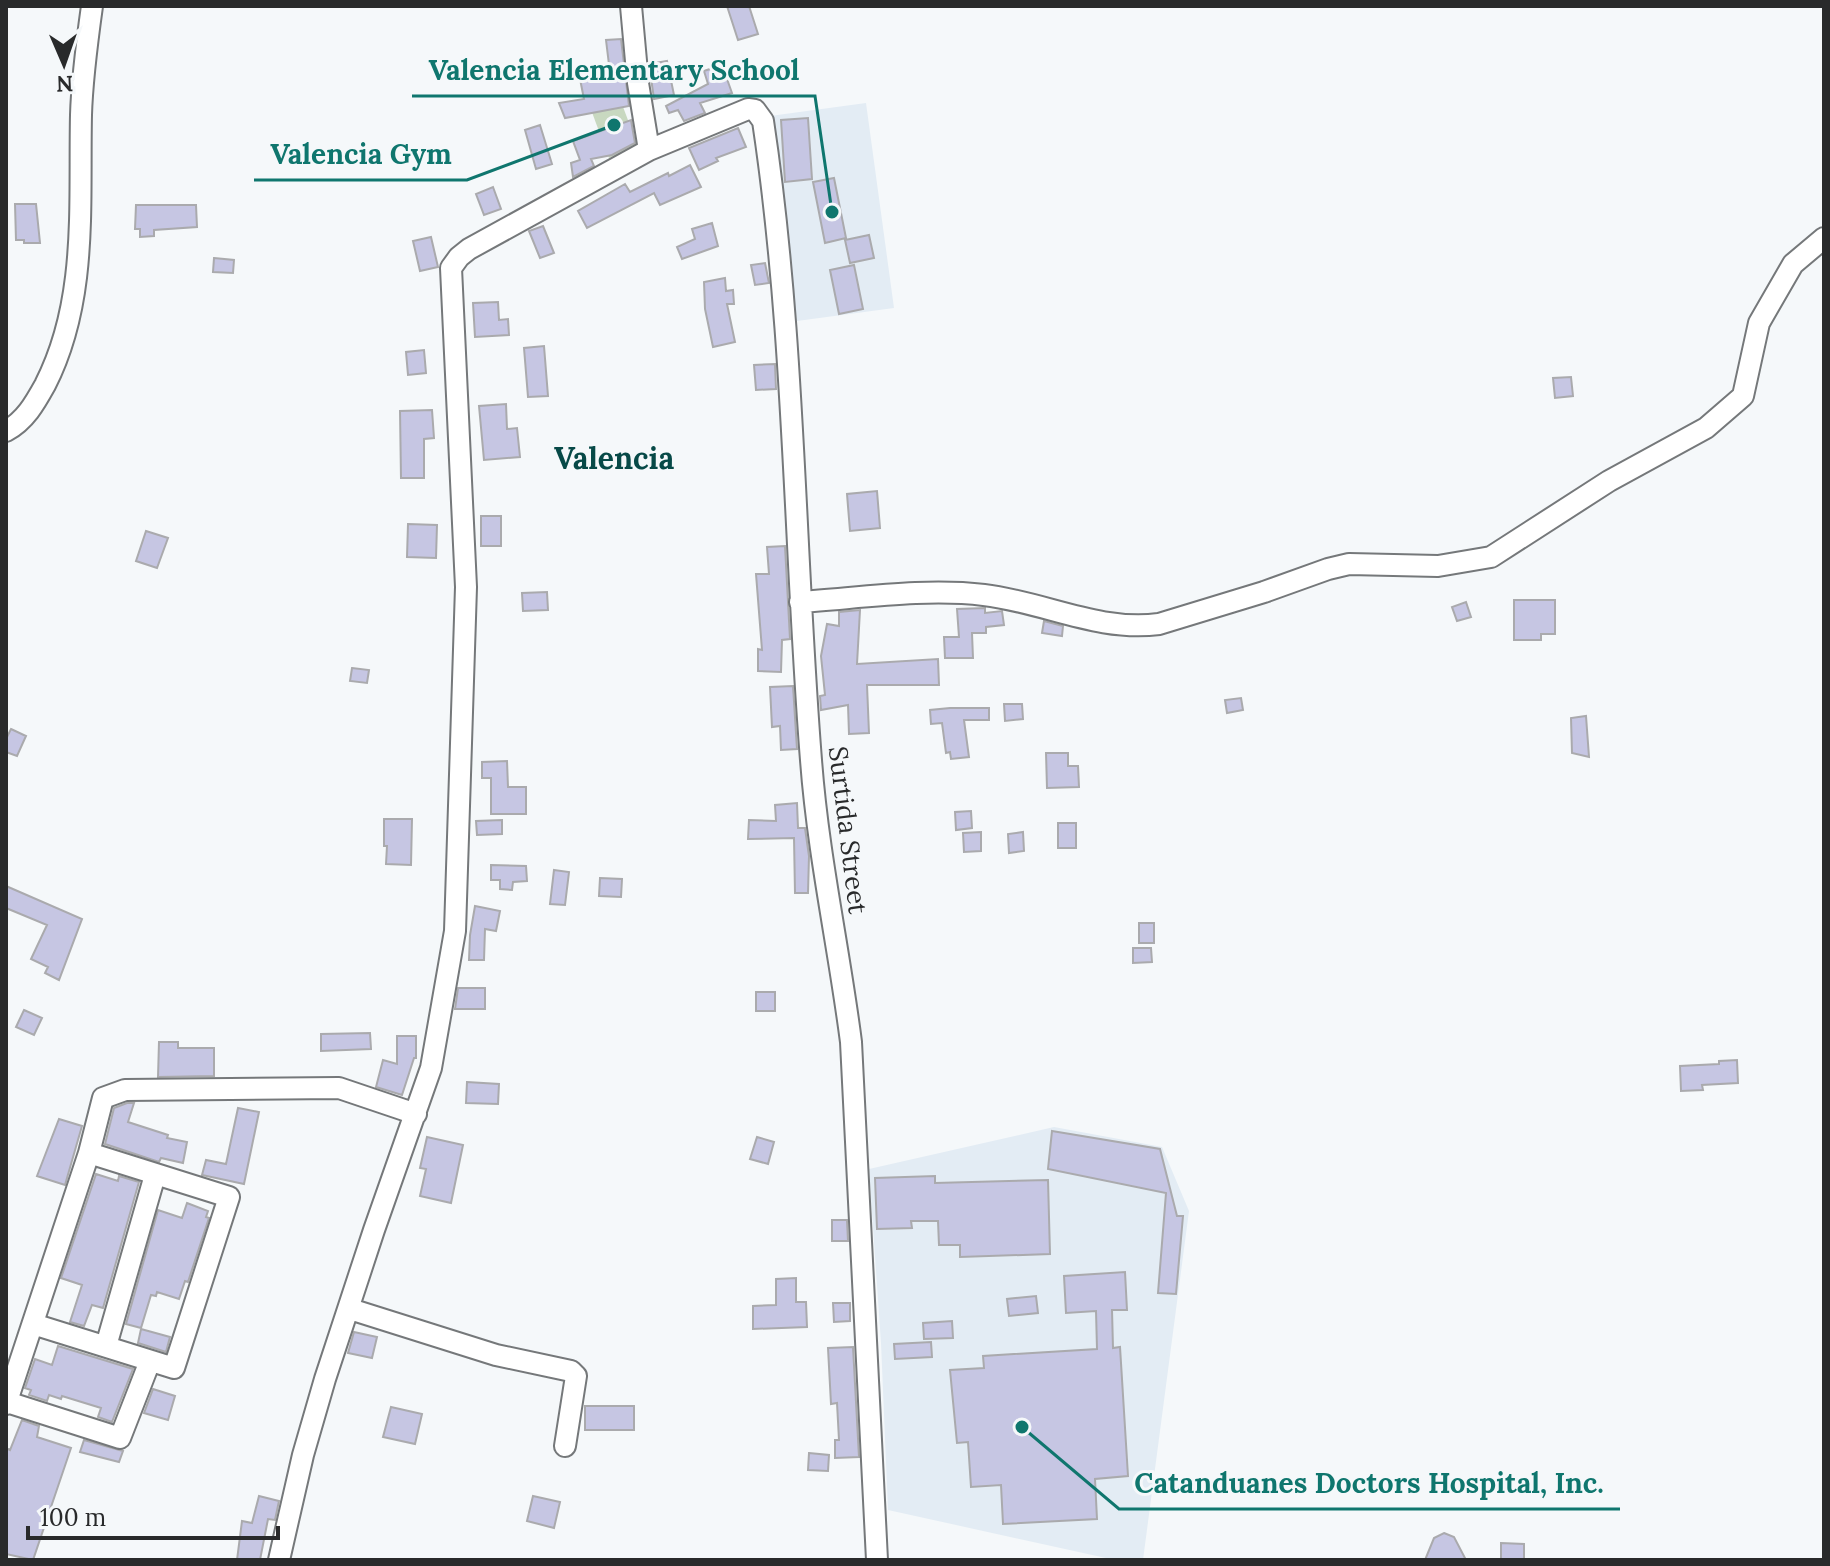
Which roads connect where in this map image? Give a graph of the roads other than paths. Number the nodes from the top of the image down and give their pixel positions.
1 (92, 6) edge
2 (631, 6) edge
3 (649, 150) junction
4 (1824, 238) edge
5 (6, 431) edge
6 (800, 602) junction
7 (416, 1114) junction
8 (89, 1153) junction
9 (155, 1175) junction
10 (350, 1309) junction
11 (33, 1324) junction
12 (106, 1346) junction
13 (150, 1361) junction
14 (6, 1403) edge
15 (565, 1446) dead end
16 (279, 1560) edge
17 (877, 1560) edge

1 - 5 street
2 - 3 street
3 - 6 street, Surtida Street
3 - 7 street
4 - 6 street
6 - 17 street, Surtida Street
7 - 8 street
7 - 10 street
8 - 9 street
8 - 11 street
9 - 12 street
9 - 13 street
10 - 15 street
10 - 16 street
11 - 12 street
11 - 14 street
12 - 13 street
13 - 14 street

